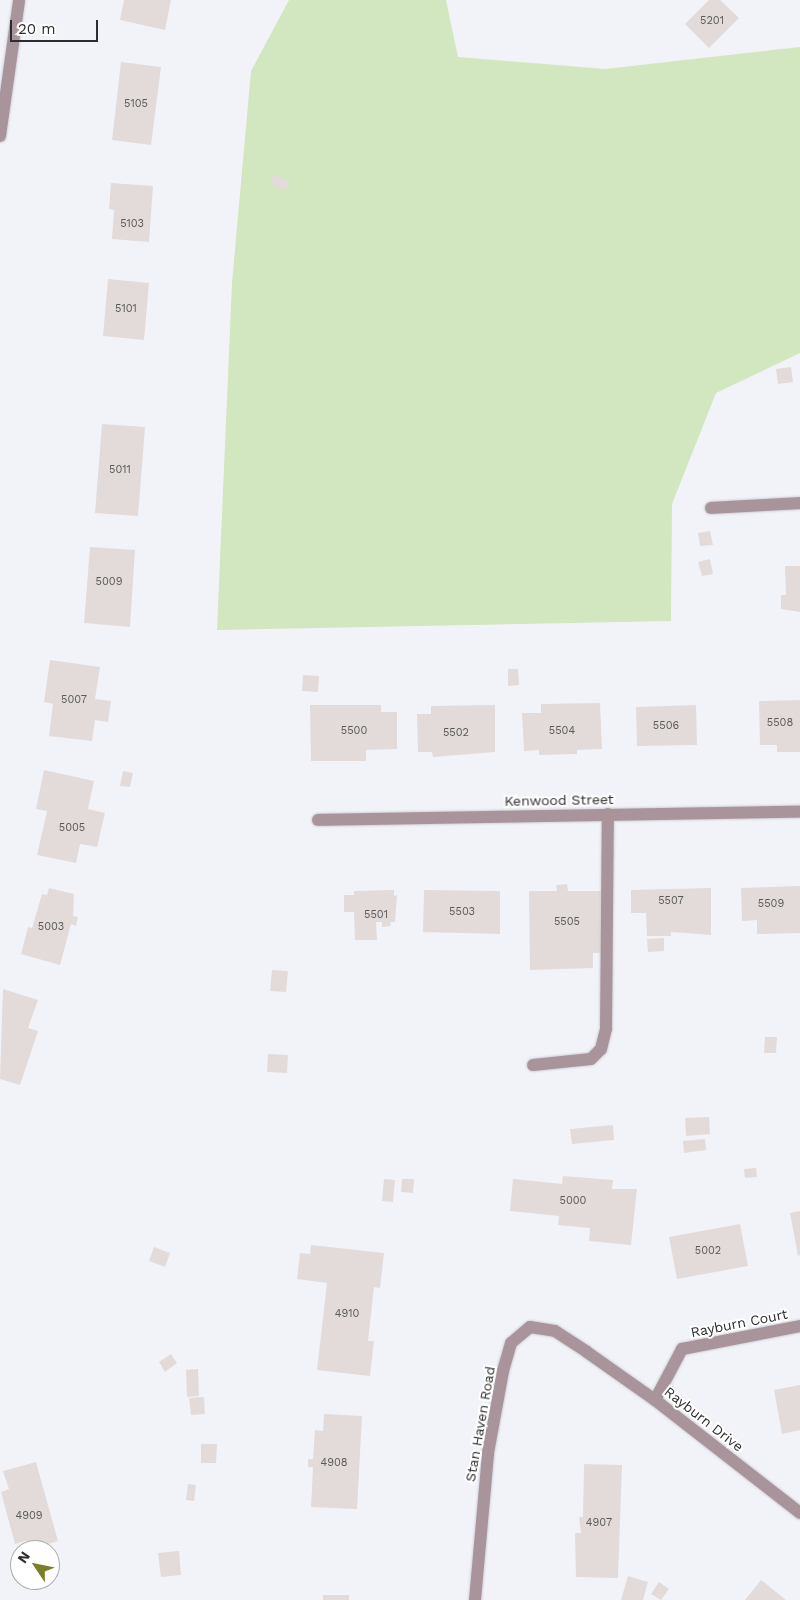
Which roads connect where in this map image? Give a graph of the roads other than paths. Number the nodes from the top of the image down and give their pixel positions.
1 (19, 0) edge
2 (0, 136) edge
3 (800, 503) edge
4 (711, 508) dead end
5 (800, 812) edge
6 (608, 814) junction
7 (318, 820) dead end
8 (533, 1065) dead end
9 (800, 1326) edge
10 (587, 1352) joint
11 (655, 1400) junction
12 (800, 1513) edge
13 (475, 1600) edge

1 - 2 street
3 - 4 street
5 - 6 street, Kenwood Street
6 - 7 street, Kenwood Street
6 - 8 street
9 - 11 street, Rayburn Court
10 - 11 street, Rayburn Drive
10 - 13 street, Stan Haven Road
11 - 12 street, Rayburn Drive

